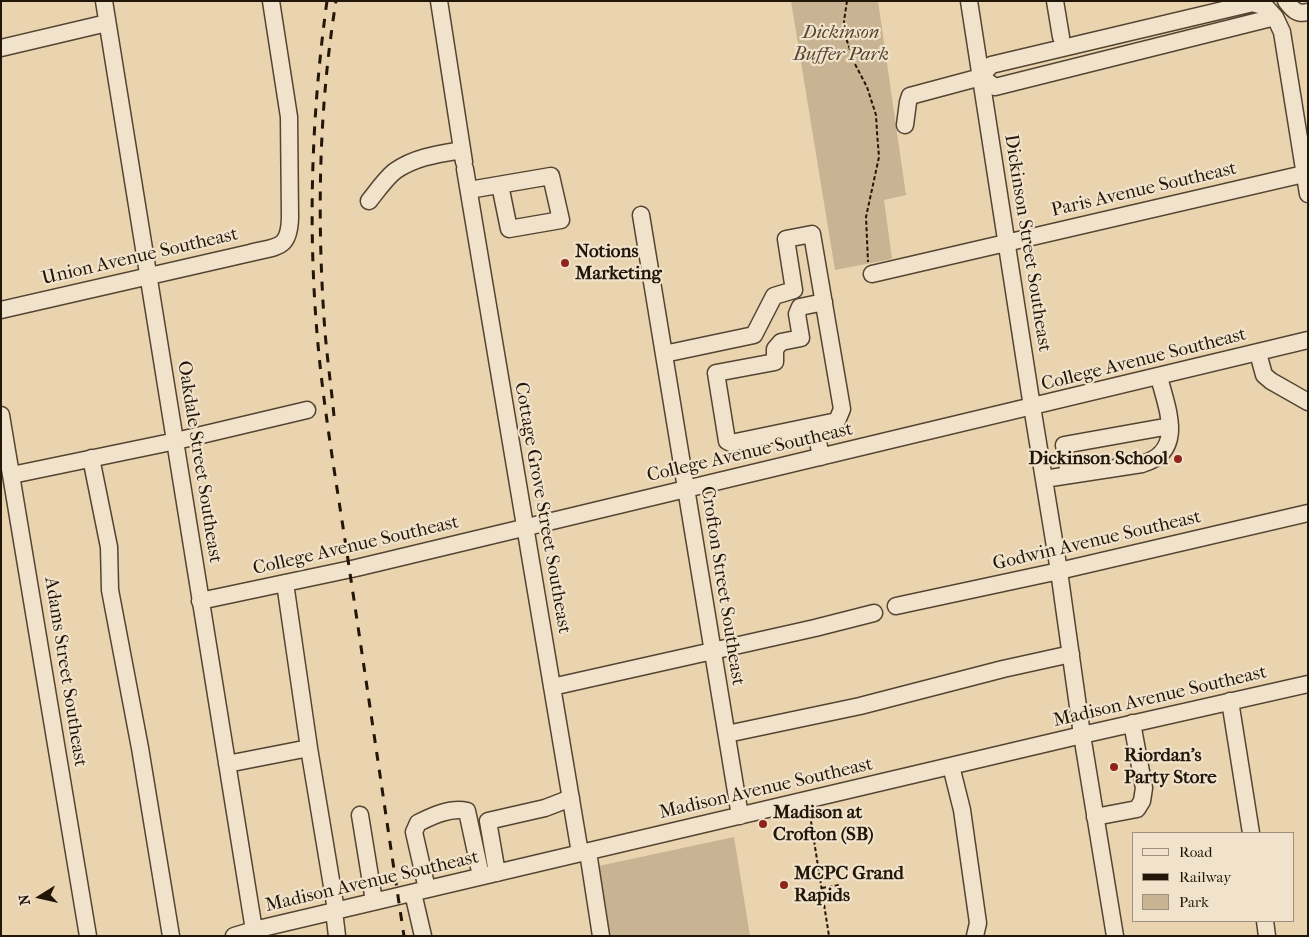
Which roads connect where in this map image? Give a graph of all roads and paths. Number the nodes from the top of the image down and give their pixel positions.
1 (104, 1) edge
2 (271, 1) edge
3 (439, 1) edge
4 (848, 1) edge
5 (969, 1) edge
6 (1054, 1) edge
7 (1286, 2) edge
8 (1308, 12) edge
9 (107, 23) junction
10 (1061, 37) dead end
11 (1, 48) edge
12 (982, 77) junction
13 (905, 125) dead end
14 (464, 160) junction
15 (1306, 173) edge
16 (500, 185) dead end
17 (469, 190) junction
18 (1308, 194) edge
19 (369, 201) dead end
20 (641, 215) dead end
21 (1006, 242) junction
22 (872, 274) joint
23 (148, 275) junction
24 (824, 302) junction
25 (1, 310) edge
26 (826, 318) junction
27 (799, 324) junction
28 (1308, 340) edge
29 (1258, 352) junction
30 (664, 354) junction
31 (1159, 377) junction
32 (1308, 402) edge
33 (1032, 407) junction
34 (307, 410) dead end
35 (1, 414) edge
36 (815, 426) junction
37 (1170, 426) junction
38 (176, 441) junction
39 (4, 454) edge
40 (822, 457) junction
41 (91, 458) junction
42 (12, 475) junction
43 (1069, 475) junction
44 (1044, 479) junction
45 (686, 489) junction
46 (1308, 513) edge
47 (525, 527) junction
48 (1059, 570) junction
49 (285, 583) junction
50 (200, 601) junction
51 (896, 606) dead end
52 (874, 613) dead end
53 (713, 651) junction
54 (1071, 654) junction
55 (1308, 684) edge
56 (552, 687) junction
57 (1230, 701) junction
58 (1132, 724) junction
59 (727, 734) junction
60 (1082, 735) junction
61 (309, 748) junction
62 (227, 764) junction
63 (951, 766) junction
64 (570, 798) junction
65 (360, 815) dead end
66 (810, 815) dead end
67 (740, 816) junction
68 (1095, 818) junction
69 (1251, 832) edge
70 (584, 852) junction
71 (837, 873) dead end
72 (489, 874) junction
73 (820, 876) junction
74 (839, 885) dead end
75 (822, 888) junction
76 (420, 891) junction
77 (374, 901) junction
78 (335, 911) junction
79 (1265, 922) edge
80 (254, 930) junction
81 (88, 936) edge
82 (171, 936) edge
83 (234, 936) edge
84 (337, 936) edge
85 (423, 936) edge
86 (601, 936) edge
87 (829, 936) edge
88 (975, 936) edge
89 (1115, 936) edge
90 (1267, 936) edge

1 - 9 street, Oakdale Street Southeast
2 - 23 street, Union Avenue Southeast
3 - 14 street, Cottage Grove Street Southeast
4 - 22 path
5 - 12 street, Dickinson Street Southeast
6 - 10 street
7 - 8 street
9 - 11 street
9 - 23 street, Oakdale Street Southeast
12 - 13 street
12 - 15 street
12 - 21 street, Dickinson Street Southeast
14 - 17 street, Cottage Grove Street Southeast
14 - 19 street
15 - 18 street
15 - 21 street, Paris Avenue Southeast
16 - 17 street
17 - 47 street, Cottage Grove Street Southeast
20 - 30 street, Crofton Street Southeast
21 - 22 street, Paris Avenue Southeast
21 - 33 street, Dickinson Street Southeast
23 - 25 street, Union Avenue Southeast
23 - 38 street, Oakdale Street Southeast
24 - 26 street
24 - 27 street
24 - 30 street
26 - 27 street
26 - 36 street
27 - 36 street
28 - 29 street, College Avenue Southeast
29 - 31 street, College Avenue Southeast
29 - 32 street
30 - 45 street, Crofton Street Southeast
31 - 33 street, College Avenue Southeast
31 - 37 street
33 - 40 street, College Avenue Southeast
33 - 44 street, Dickinson Street Southeast
34 - 38 street
35 - 39 street, Adams Street Southeast
36 - 40 street
37 - 43 street
37 - 43 street
38 - 41 street
38 - 50 street, Oakdale Street Southeast
39 - 42 street, Adams Street Southeast
40 - 45 street, College Avenue Southeast
41 - 42 street
41 - 82 street
42 - 81 street, Adams Street Southeast
43 - 44 street
44 - 48 street, Dickinson Street Southeast
45 - 47 street, College Avenue Southeast
45 - 53 street, Crofton Street Southeast
46 - 48 street, Godwin Avenue Southeast
47 - 49 street, College Avenue Southeast
47 - 56 street, Cottage Grove Street Southeast
48 - 51 street, Godwin Avenue Southeast
48 - 54 street, Dickinson Street Southeast
49 - 50 street, College Avenue Southeast
49 - 61 street
50 - 62 street, Oakdale Street Southeast
52 - 53 street
53 - 56 street
53 - 59 street, Crofton Street Southeast
54 - 59 street
54 - 60 street, Dickinson Street Southeast
55 - 57 street, Madison Avenue Southeast
56 - 64 street, Cottage Grove Street Southeast
57 - 58 street, Madison Avenue Southeast
57 - 69 street
58 - 60 street, Madison Avenue Southeast
58 - 68 street
59 - 67 street, Crofton Street Southeast
60 - 63 street, Madison Avenue Southeast
60 - 68 street, Dickinson Street Southeast
61 - 62 street
61 - 78 street
62 - 80 street, Oakdale Street Southeast
63 - 67 street, Madison Avenue Southeast
63 - 88 street
64 - 70 street, Cottage Grove Street Southeast
64 - 72 street
65 - 77 street
66 - 73 path
67 - 70 street, Madison Avenue Southeast
68 - 89 street, Dickinson Street Southeast
70 - 72 street, Madison Avenue Southeast
70 - 86 street, Cottage Grove Street Southeast
71 - 73 path
72 - 76 street, Madison Avenue Southeast
72 - 76 street
73 - 75 path
74 - 75 path
75 - 87 path
76 - 77 street, Madison Avenue Southeast
76 - 85 street
77 - 78 street, Madison Avenue Southeast
78 - 80 street, Madison Avenue Southeast
78 - 84 street
79 - 90 street
80 - 83 street, Madison Avenue Southeast

